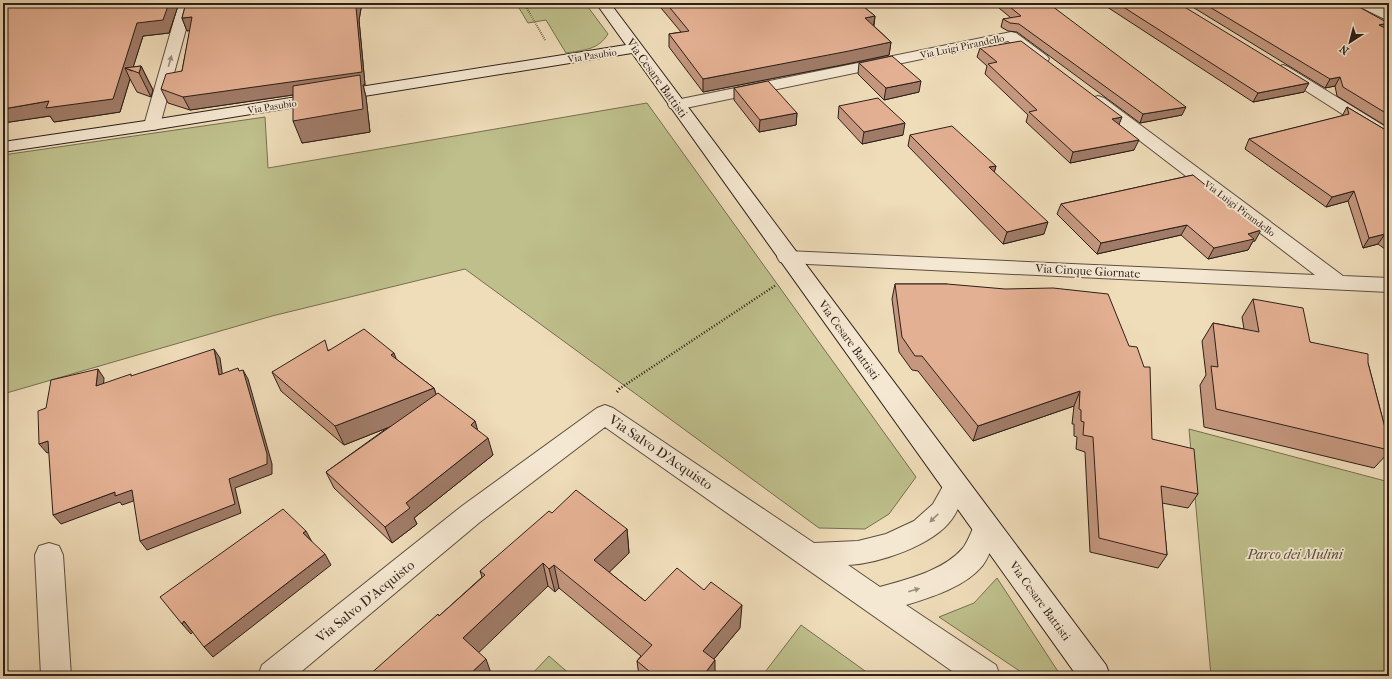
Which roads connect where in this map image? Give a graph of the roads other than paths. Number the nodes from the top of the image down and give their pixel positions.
1 (186, 3) edge
2 (603, 3) edge
3 (1363, 3) edge
4 (1389, 17) edge
5 (635, 48) junction
6 (1268, 61) edge
7 (1056, 69) edge
8 (1087, 93) edge
9 (676, 105) junction
10 (152, 126) junction
11 (1389, 136) edge
12 (3, 146) edge
13 (792, 264) junction
14 (1338, 283) junction
15 (1389, 285) edge
16 (956, 486) junction
17 (986, 528) junction
18 (49, 555) dead end
19 (811, 556) junction
20 (877, 601) junction
21 (56, 676) edge
22 (273, 676) edge
23 (985, 676) edge
24 (1095, 676) edge

10 -> 1 street
2 - 5 street, Via Cesare Battisti
3 - 4 street
5 - 9 street, Via Cesare Battisti
5 - 10 street, Via Pasubio
6 - 11 street
7 - 9 street, Via Luigi Pirandello
8 - 14 street, Via Luigi Pirandello
9 - 13 street, Via Cesare Battisti
10 - 12 street, Via Pasubio
13 - 14 street, Via Cinque Giornate
13 - 16 street, Via Cesare Battisti
14 - 15 street, Via Cinque Giornate
16 - 17 street, Via Cesare Battisti
16 -> 19 street
20 -> 17 street
17 - 24 street, Via Cesare Battisti
18 - 21 street
19 - 20 street, Via Salvo D'Acquisto
19 - 22 street, Via Salvo D'Acquisto
20 - 23 street, Via Salvo D'Acquisto

